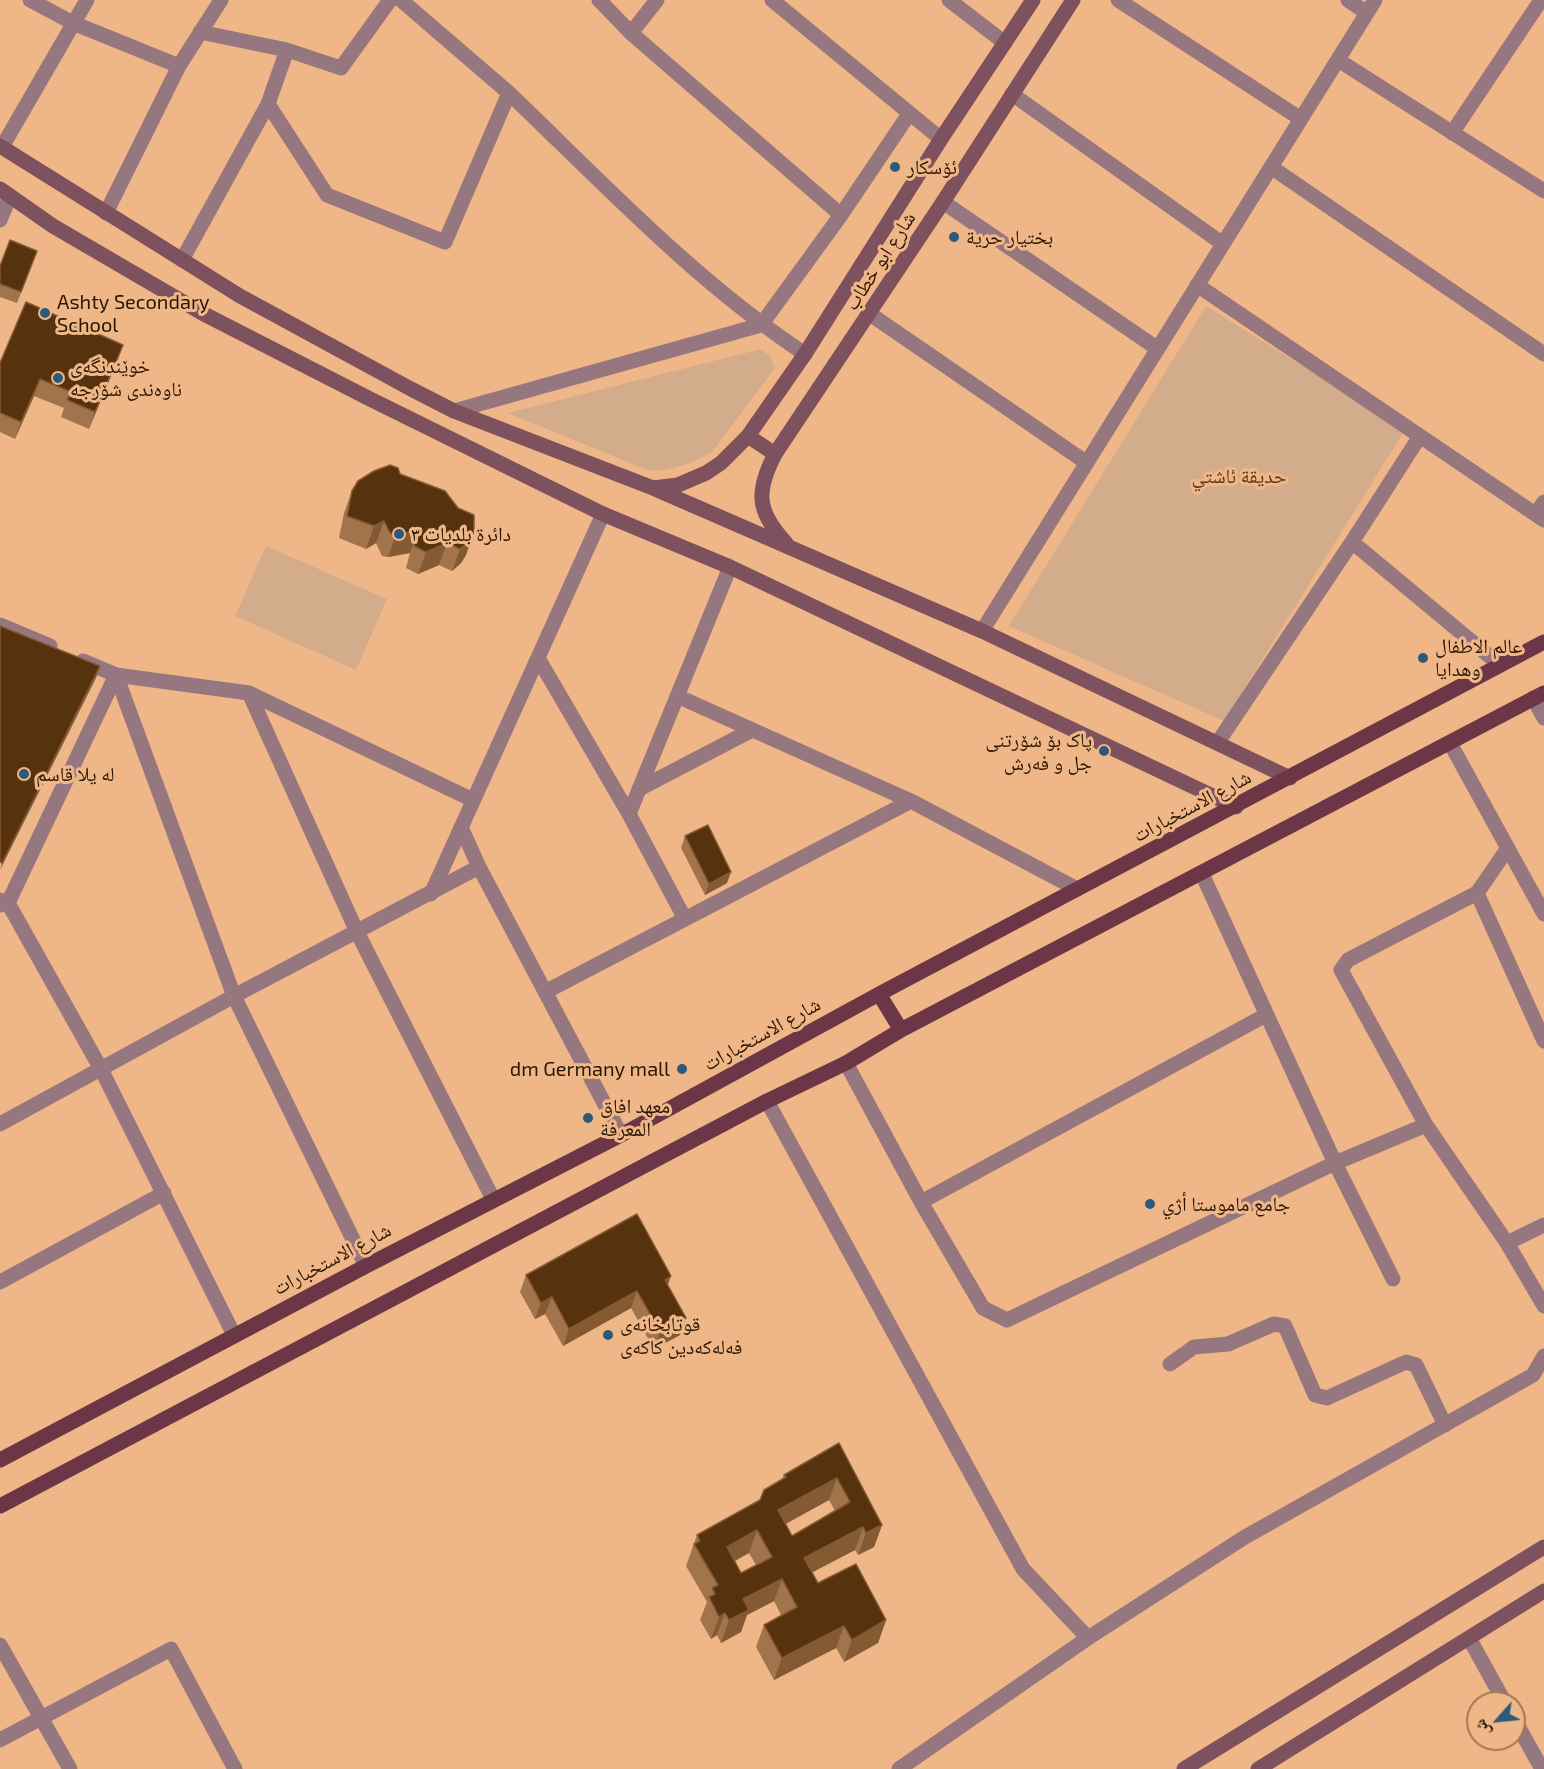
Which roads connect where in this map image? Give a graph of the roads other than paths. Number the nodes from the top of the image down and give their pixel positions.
1 (30, 0) edge
2 (87, 0) edge
3 (221, 0) edge
4 (390, 0) edge
5 (401, 0) edge
6 (599, 0) edge
7 (657, 0) edge
8 (772, 0) edge
9 (949, 0) edge
10 (1033, 0) edge
11 (1073, 0) edge
12 (1118, 0) edge
13 (1348, 0) edge
14 (1541, 0) edge
15 (1371, 6) edge
16 (73, 23) junction
17 (200, 32) junction
18 (631, 33) junction
19 (1005, 43) junction
20 (287, 50) junction
21 (1338, 60) junction
22 (178, 66) junction
23 (509, 93) junction
24 (1012, 94) junction
25 (268, 104) junction
26 (909, 114) junction
27 (1301, 119) junction
28 (1452, 133) junction
29 (941, 139) junction
30 (1, 147) edge
31 (1271, 167) junction
32 (1544, 191) edge
33 (5, 192) edge
34 (944, 202) junction
35 (106, 213) junction
36 (841, 215) junction
37 (0, 220) edge
38 (1223, 244) junction
39 (182, 260) junction
40 (1197, 285) junction
41 (870, 314) junction
42 (761, 325) junction
43 (1158, 349) junction
44 (805, 354) junction
45 (1544, 354) edge
46 (454, 411) junction
47 (748, 436) junction
48 (1420, 436) junction
49 (775, 454) junction
50 (1087, 463) junction
51 (653, 488) junction
52 (1541, 512) edge
53 (603, 514) junction
54 (1352, 542) junction
55 (790, 547) junction
56 (730, 567) junction
57 (0, 625) edge
58 (982, 631) junction
59 (1544, 642) edge
60 (538, 658) junction
61 (1500, 665) junction
62 (116, 675) junction
63 (249, 693) junction
64 (1539, 695) edge
65 (677, 696) junction
66 (1544, 718) edge
67 (752, 730) junction
68 (1218, 742) junction
69 (1450, 743) junction
70 (1290, 778) junction
71 (639, 789) junction
72 (473, 800) junction
73 (911, 801) junction
74 (1236, 807) junction
75 (629, 814) junction
76 (461, 827) junction
77 (1508, 848) junction
78 (479, 867) junction
79 (1202, 874) junction
80 (1077, 890) junction
81 (1477, 893) junction
82 (431, 894) junction
83 (3, 902) edge
84 (1544, 914) edge
85 (685, 919) junction
86 (357, 932) junction
87 (545, 992) junction
88 (879, 994) junction
89 (234, 996) junction
90 (1266, 1014) junction
91 (901, 1030) junction
92 (1544, 1041) edge
93 (846, 1063) junction
94 (101, 1069) junction
95 (767, 1101) junction
96 (0, 1124) edge
97 (1426, 1125) junction
98 (621, 1135) junction
99 (1335, 1163) junction
100 (164, 1193) junction
101 (493, 1199) junction
102 (921, 1202) junction
103 (1544, 1225) edge
104 (1508, 1243) junction
105 (366, 1266) junction
106 (1393, 1280) dead end
107 (0, 1282) edge
108 (1544, 1306) edge
109 (234, 1335) junction
110 (1544, 1356) edge
111 (1170, 1364) dead end
112 (1445, 1425) junction
113 (0, 1460) edge
114 (0, 1506) edge
115 (1544, 1547) edge
116 (1544, 1591) edge
117 (1088, 1638) junction
118 (1469, 1638) junction
119 (0, 1645) edge
120 (1498, 1691) edge
121 (42, 1717) junction
122 (0, 1740) edge
123 (1526, 1740) edge
124 (70, 1769) edge
125 (235, 1769) edge
126 (899, 1769) edge
127 (1184, 1769) edge
128 (1258, 1769) edge
129 (1542, 1769) edge

1 - 16 street
2 - 16 street
3 - 17 street
4 - 20 street
5 - 23 street
6 - 18 street
7 - 18 street
8 - 26 street
9 - 19 street
10 - 19 main road, شارع ابو خطاب
11 - 24 main road, شارع ابو خطاب
12 - 27 street
13 - 15 street
14 - 28 street
15 - 21 street
16 - 22 street
16 - 30 street
17 - 20 street
17 - 22 street
18 - 36 street
19 - 29 main road, شارع ابو خطاب
20 - 25 street
21 - 27 street
21 - 28 street
22 - 35 street
23 - 25 street
23 - 42 street
24 - 34 main road, شارع ابو خطاب
24 - 38 street
25 - 39 street
26 - 29 street
26 - 36 street
27 - 31 street
28 - 32 street
29 - 44 main road, شارع ابو خطاب
30 - 35 main road
31 - 38 street
31 - 45 street
33 - 37 street
33 - 53 main road
34 - 41 main road, شارع ابو خطاب
34 - 43 street
35 - 39 main road
36 - 42 street
38 - 40 street
39 - 46 main road
40 - 43 street
40 - 48 street
41 - 49 main road, شارع ابو خطاب
41 - 50 street
42 - 44 street
42 - 46 street
43 - 50 street
44 - 47 main road, شارع ابو خطاب
46 - 51 main road
47 - 49 main road
47 - 51 main road, شارع ابو خطاب
48 - 52 street
48 - 54 street
49 - 55 main road, شارع ابو خطاب
50 - 58 street
51 - 55 main road
53 - 56 main road
53 - 60 street
54 - 61 street
54 - 68 street
55 - 58 main road
56 - 65 street
56 - 74 main road
57 - 62 street
58 - 68 main road
59 - 61 main road, شارع الاستخبارات
60 - 72 street
60 - 75 street
61 - 70 main road, شارع الاستخبارات
62 - 63 street
62 - 83 street
62 - 89 street
63 - 72 street
63 - 86 street
64 - 66 street
64 - 69 main road
65 - 67 street
65 - 71 street
67 - 71 street
67 - 73 street
68 - 70 main road
69 - 77 street
69 - 79 main road
70 - 74 main road, شارع الاستخبارات
71 - 75 street
72 - 76 street
73 - 80 street
73 - 85 street
74 - 80 main road, شارع الاستخبارات
75 - 85 street
76 - 78 street
76 - 82 street
77 - 81 street
77 - 84 street
78 - 82 street
78 - 87 street
79 - 90 street
79 - 91 main road
80 - 88 main road, شارع الاستخبارات
81 - 92 street
81 - 97 street
82 - 86 street
83 - 94 street
85 - 87 street
86 - 89 street
86 - 101 street
87 - 98 street
88 - 91 main road
88 - 98 main road, شارع الاستخبارات
89 - 94 street
89 - 105 street
90 - 99 street
90 - 102 street
91 - 93 main road
93 - 95 main road
93 - 102 street
94 - 96 street
94 - 100 street
95 - 114 main road
95 - 117 street
97 - 99 street
97 - 104 street
98 - 101 main road, شارع الاستخبارات
99 - 102 street
99 - 106 street
100 - 107 street
100 - 109 street
101 - 105 main road, شارع الاستخبارات
103 - 104 street
104 - 108 street
105 - 109 main road, شارع الاستخبارات
109 - 113 main road, شارع الاستخبارات
110 - 112 street
111 - 112 street
112 - 117 street
115 - 127 main road
116 - 118 main road
117 - 126 street
118 - 120 street
118 - 128 main road
119 - 121 street
121 - 122 street
121 - 124 street
121 - 125 street
123 - 129 street

